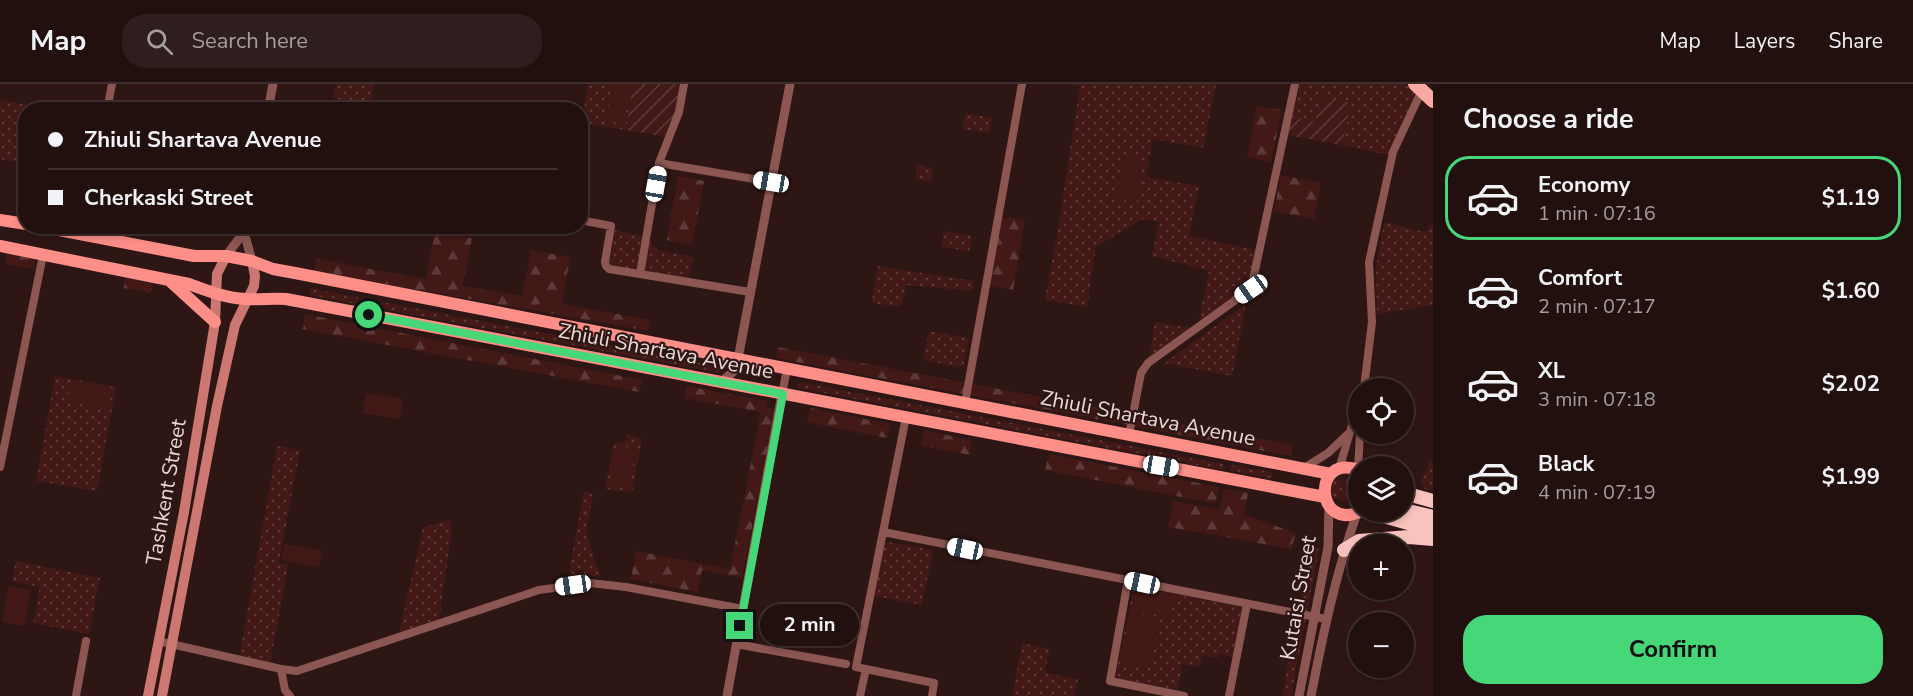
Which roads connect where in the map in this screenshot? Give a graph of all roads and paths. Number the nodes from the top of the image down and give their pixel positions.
1 (112, 84) edge
2 (273, 84) edge
3 (684, 84) edge
4 (790, 84) edge
5 (1022, 84) edge
6 (1295, 84) edge
7 (1419, 87) edge
8 (1433, 101) edge
9 (109, 102) edge
10 (270, 102) edge
11 (660, 163) junction
12 (771, 182) junction
13 (0, 219) edge
14 (18, 222) edge
15 (588, 222) edge
16 (80, 234) edge
17 (241, 234) edge
18 (245, 234) edge
19 (0, 246) edge
20 (43, 255) junction
21 (226, 256) junction
22 (252, 261) junction
23 (640, 274) junction
24 (169, 280) junction
25 (750, 292) junction
26 (217, 294) junction
27 (247, 299) junction
28 (215, 322) junction
29 (738, 359) junction
30 (787, 369) junction
31 (1365, 378) edge
32 (721, 382) junction
33 (748, 387) junction
34 (783, 394) junction
35 (965, 403) junction
36 (906, 417) junction
37 (1348, 434) edge
38 (1129, 435) junction
39 (1348, 436) edge
40 (0, 466) edge
41 (1348, 467) edge
42 (1304, 468) junction
43 (1335, 471) junction
44 (1414, 495) edge
45 (1433, 500) edge
46 (1327, 501) junction
47 (1414, 512) edge
48 (1348, 513) edge
49 (1433, 517) edge
50 (1357, 522) edge
51 (1401, 522) edge
52 (1433, 530) edge
53 (883, 532) junction
54 (1433, 539) edge
55 (1344, 550) junction
56 (1128, 580) junction
57 (1247, 604) junction
58 (743, 609) junction
59 (1314, 617) junction
60 (1326, 619) junction
61 (86, 641) dead end
62 (158, 641) junction
63 (736, 644) junction
64 (171, 645) junction
65 (846, 664) dead end
66 (280, 669) junction
67 (866, 669) junction
68 (76, 696) edge
69 (148, 696) edge
70 (162, 696) edge
71 (290, 696) edge
72 (727, 696) edge
73 (860, 696) edge
74 (932, 696) edge
75 (1184, 696) edge
76 (1229, 696) edge
77 (1299, 696) edge
78 (1311, 696) edge

1 - 9 street
2 - 10 street
3 - 11 street
4 - 12 street
5 - 35 street
6 - 38 street
7 - 8 highway
7 - 31 street
11 - 12 street
11 - 23 street
12 - 25 street
13 - 14 main road
15 - 23 street
16 - 21 main road, Zhiuli Shartava Avenue
17 - 21 street
18 - 22 street
19 - 20 main road, Zhiuli Shartava Avenue
20 - 24 main road, Zhiuli Shartava Avenue
20 - 40 street
21 - 22 main road, Zhiuli Shartava Avenue
21 - 26 main road
22 - 27 main road
22 - 29 main road, Zhiuli Shartava Avenue
23 - 25 street
24 - 26 main road, Zhiuli Shartava Avenue
24 - 28 main road
25 - 29 street
26 - 27 main road, Zhiuli Shartava Avenue
26 - 28 main road, Tashkent Street
27 - 32 main road, Zhiuli Shartava Avenue
27 - 64 main road, Tashkent Street
28 - 62 main road, Tashkent Street
29 - 30 main road, Zhiuli Shartava Avenue
29 - 32 street
29 - 33 street
30 - 34 street
30 - 35 main road, Zhiuli Shartava Avenue
32 - 33 main road, Zhiuli Shartava Avenue
33 - 34 main road, Zhiuli Shartava Avenue
34 - 36 main road, Zhiuli Shartava Avenue
34 - 58 street
35 - 38 main road, Zhiuli Shartava Avenue
36 - 46 main road, Zhiuli Shartava Avenue
36 - 53 street
37 - 42 street
38 - 42 main road, Zhiuli Shartava Avenue
39 - 43 street
41 - 43 main road, Zhiuli Shartava Avenue
42 - 43 main road, Zhiuli Shartava Avenue
43 - 46 main road
44 - 45 highway
46 - 48 main road, Zhiuli Shartava Avenue
46 - 59 street, Kutaisi Street
47 - 49 highway
50 - 55 street, Kutaisi Street
51 - 52 highway
53 - 56 street
53 - 67 street
54 - 55 highway
55 - 60 street, Kutaisi Street
56 - 57 street
56 - 75 street
57 - 59 street
57 - 76 street
58 - 63 street
58 - 66 street
59 - 60 street
59 - 77 street, Kutaisi Street
60 - 78 street, Kutaisi Street
61 - 68 street
62 - 64 street
62 - 69 main road, Tashkent Street
63 - 65 street
63 - 72 street
64 - 66 street
64 - 70 main road, Tashkent Street
66 - 71 street
67 - 73 street
67 - 74 street

